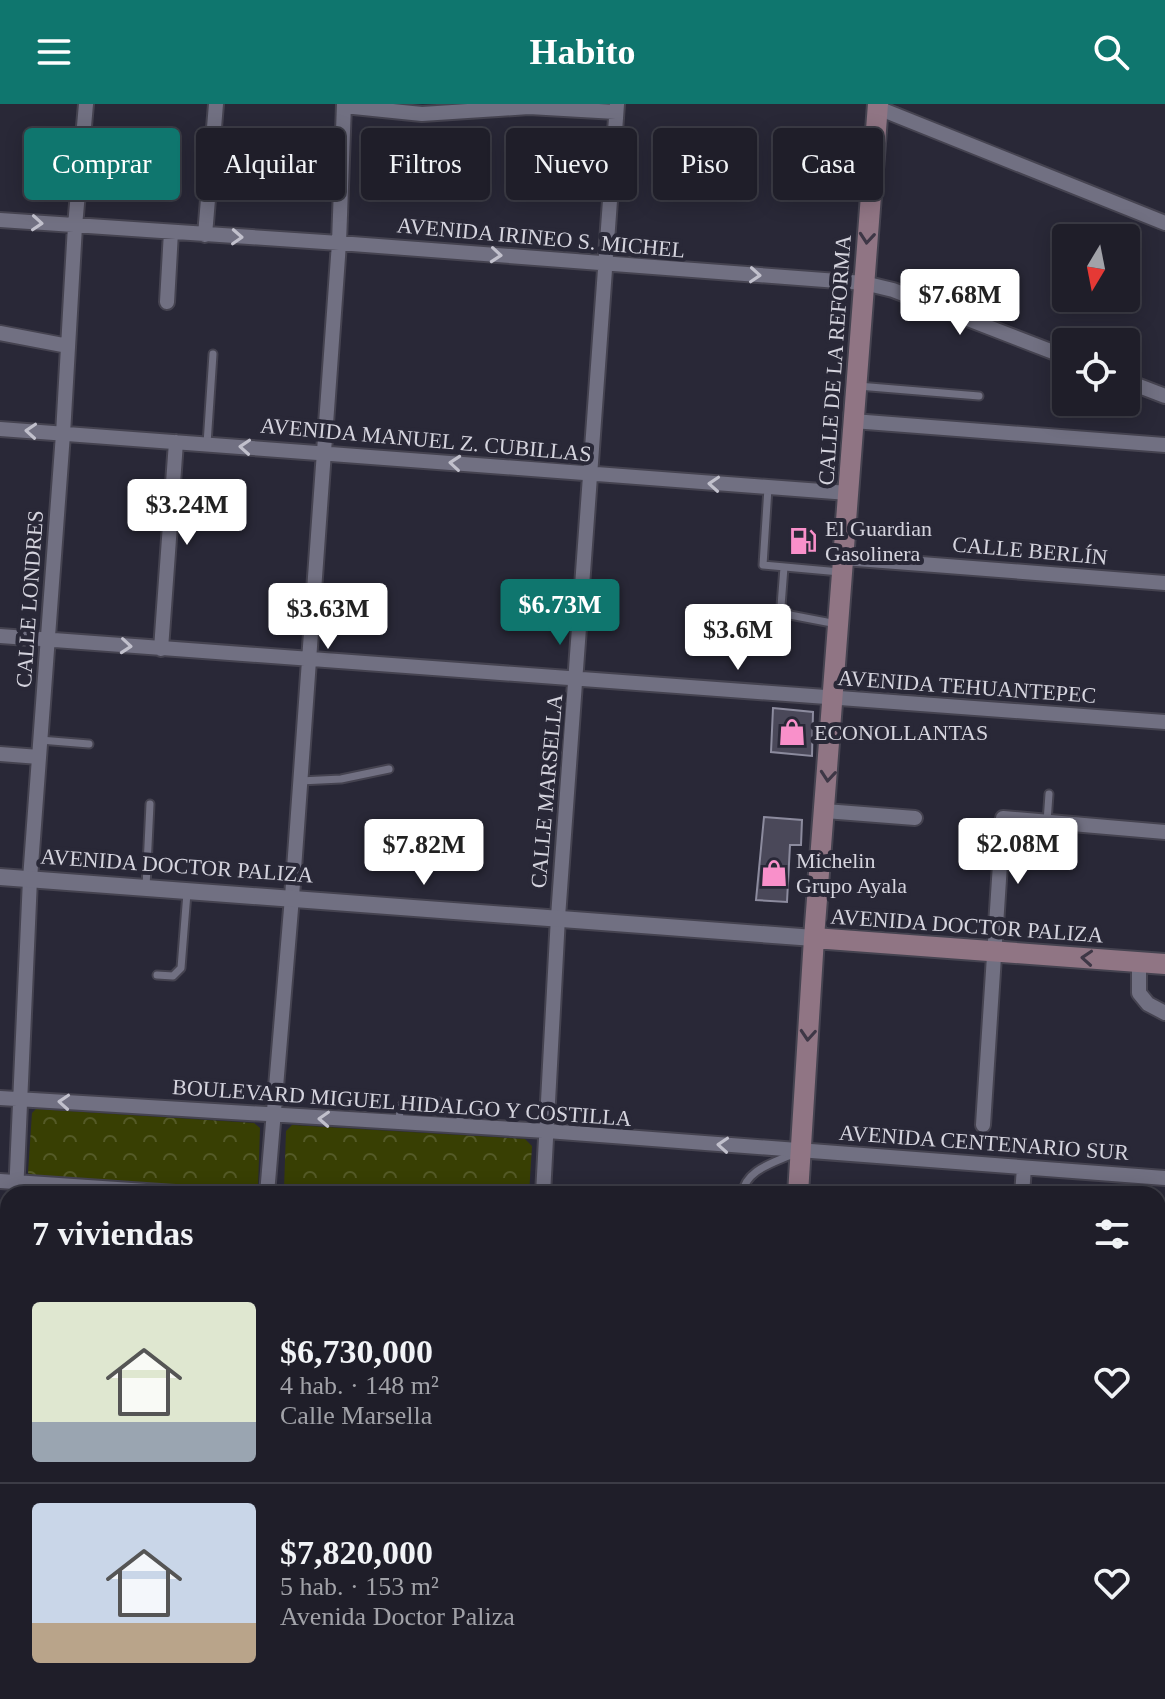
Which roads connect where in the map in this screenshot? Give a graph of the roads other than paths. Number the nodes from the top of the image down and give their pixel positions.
1 (86, 104) edge
2 (216, 104) edge
3 (344, 105) edge
4 (878, 106) edge
5 (617, 108) edge
6 (0, 220) edge
7 (1165, 223) edge
8 (75, 226) junction
9 (171, 232) junction
10 (205, 235) junction
11 (339, 243) junction
12 (607, 264) junction
13 (864, 283) junction
14 (167, 302) dead end
15 (0, 333) edge
16 (68, 346) junction
17 (1052, 352) edge
18 (213, 354) dead end
19 (856, 386) junction
20 (1140, 386) edge
21 (979, 396) dead end
22 (1165, 396) edge
23 (853, 421) junction
24 (0, 429) edge
25 (63, 434) junction
26 (176, 442) junction
27 (207, 444) junction
28 (1165, 445) edge
29 (323, 452) junction
30 (591, 475) junction
31 (768, 488) junction
32 (848, 493) junction
33 (843, 565) junction
34 (784, 567) junction
35 (1165, 583) edge
36 (839, 624) junction
37 (0, 636) edge
38 (49, 640) junction
39 (161, 649) junction
40 (308, 658) junction
41 (577, 678) junction
42 (834, 699) junction
43 (1165, 722) edge
44 (40, 740) junction
45 (89, 744) dead end
46 (0, 754) edge
47 (39, 757) junction
48 (389, 769) dead end
49 (300, 781) junction
50 (1049, 794) dead end
51 (150, 804) dead end
52 (825, 811) junction
53 (915, 818) dead end
54 (1047, 822) junction
55 (1165, 832) edge
56 (0, 877) edge
57 (30, 879) junction
58 (146, 887) junction
59 (187, 891) junction
60 (292, 897) junction
61 (558, 917) junction
62 (814, 938) junction
63 (995, 952) junction
64 (1139, 962) junction
65 (1165, 964) edge
66 (157, 975) dead end
67 (1165, 1013) edge
68 (0, 1098) edge
69 (20, 1099) junction
70 (274, 1116) junction
71 (399, 1123) junction
72 (983, 1125) dead end
73 (459, 1127) junction
74 (547, 1131) junction
75 (801, 1151) junction
76 (1024, 1168) junction
77 (1165, 1178) edge
78 (16, 1186) edge
79 (268, 1186) edge
80 (544, 1186) edge
81 (743, 1186) edge
82 (799, 1186) edge
83 (1023, 1186) edge

1 - 8 street, CALLE LONDRES
2 - 10 street
3 - 5 street
3 - 11 street
4 - 7 street
4 -> 13 main road, CALLE DE LA REFORMA
5 - 12 street, CALLE MARSELLA
6 -> 8 street, AVENIDA IRINEO S. MICHEL
8 - 9 street, AVENIDA IRINEO S. MICHEL
8 - 16 street, CALLE LONDRES
9 - 10 street, AVENIDA IRINEO S. MICHEL
9 - 14 street
10 -> 11 street, AVENIDA IRINEO S. MICHEL
11 -> 12 street, AVENIDA IRINEO S. MICHEL
11 - 29 street
12 -> 13 street, AVENIDA IRINEO S. MICHEL
12 - 30 street, CALLE MARSELLA
13 - 17 street, AVENIDA IRINEO S. MICHEL
13 - 19 main road, CALLE DE LA REFORMA
15 - 16 street
16 - 25 street, CALLE LONDRES
18 - 27 lane
19 - 21 lane
19 - 23 main road, CALLE DE LA REFORMA
20 - 22 street
23 - 28 street
23 - 32 main road, CALLE DE LA REFORMA
25 -> 24 street, AVENIDA MANUEL Z. CUBILLAS
25 - 26 street, AVENIDA MANUEL Z. CUBILLAS
25 - 38 street, CALLE LONDRES
26 - 27 street, AVENIDA MANUEL Z. CUBILLAS
26 - 39 street
29 -> 27 street, AVENIDA MANUEL Z. CUBILLAS
30 -> 29 street, AVENIDA MANUEL Z. CUBILLAS
29 - 40 street
31 -> 30 street, AVENIDA MANUEL Z. CUBILLAS
30 - 41 street, CALLE MARSELLA
31 - 32 street, AVENIDA MANUEL Z. CUBILLAS
31 - 34 lane
32 - 33 main road, CALLE DE LA REFORMA
33 - 34 lane
33 - 35 street, CALLE BERLÍN
33 - 36 main road, CALLE DE LA REFORMA
34 - 36 lane
36 - 42 main road, CALLE DE LA REFORMA
37 - 38 street, AVENIDA TEHUANTEPEC
38 -> 39 street, AVENIDA TEHUANTEPEC
38 - 44 street, CALLE LONDRES
39 - 40 street, AVENIDA TEHUANTEPEC
40 - 41 street, AVENIDA TEHUANTEPEC
40 - 49 street
41 - 42 street, AVENIDA TEHUANTEPEC
41 - 61 street, CALLE MARSELLA
42 - 43 street, AVENIDA TEHUANTEPEC
42 -> 52 main road, CALLE DE LA REFORMA
44 - 45 lane
44 - 47 street, CALLE LONDRES
46 - 47 street
47 - 57 street, CALLE LONDRES
48 - 49 lane
49 - 60 street
50 - 54 lane
51 - 58 lane
52 - 53 street
52 - 62 main road, CALLE DE LA REFORMA
54 - 55 street
54 - 63 street
56 - 57 street, AVENIDA DOCTOR PALIZA
57 - 58 street, AVENIDA DOCTOR PALIZA
57 - 69 street, CALLE LONDRES
58 - 59 street, AVENIDA DOCTOR PALIZA
59 - 60 street, AVENIDA DOCTOR PALIZA
59 - 66 lane
60 - 61 street, AVENIDA DOCTOR PALIZA
60 - 70 street
61 - 62 street, AVENIDA DOCTOR PALIZA
61 - 74 street, CALLE MARSELLA
62 - 63 main road, AVENIDA DOCTOR PALIZA
62 -> 75 main road, CALLE DE LA REFORMA
64 -> 63 main road, AVENIDA DOCTOR PALIZA
63 - 72 street
64 - 65 main road, AVENIDA DOCTOR PALIZA
64 - 67 street
68 - 69 street, BOULEVARD MIGUEL HIDALGO Y COSTILLA
70 -> 69 street, BOULEVARD MIGUEL HIDALGO Y COSTILLA
69 - 78 street, CALLE LONDRES
71 -> 70 street, BOULEVARD MIGUEL HIDALGO Y COSTILLA
70 - 79 street
71 - 73 street, BOULEVARD MIGUEL HIDALGO Y COSTILLA
71 - 73 lane
73 - 74 street, BOULEVARD MIGUEL HIDALGO Y COSTILLA
75 -> 74 street, BOULEVARD MIGUEL HIDALGO Y COSTILLA
74 - 80 street, CALLE MARSELLA
75 - 76 street, AVENIDA CENTENARIO SUR
75 - 81 lane
75 - 82 main road, CALLE DE LA REFORMA
76 - 77 street, AVENIDA CENTENARIO SUR
76 - 83 street

